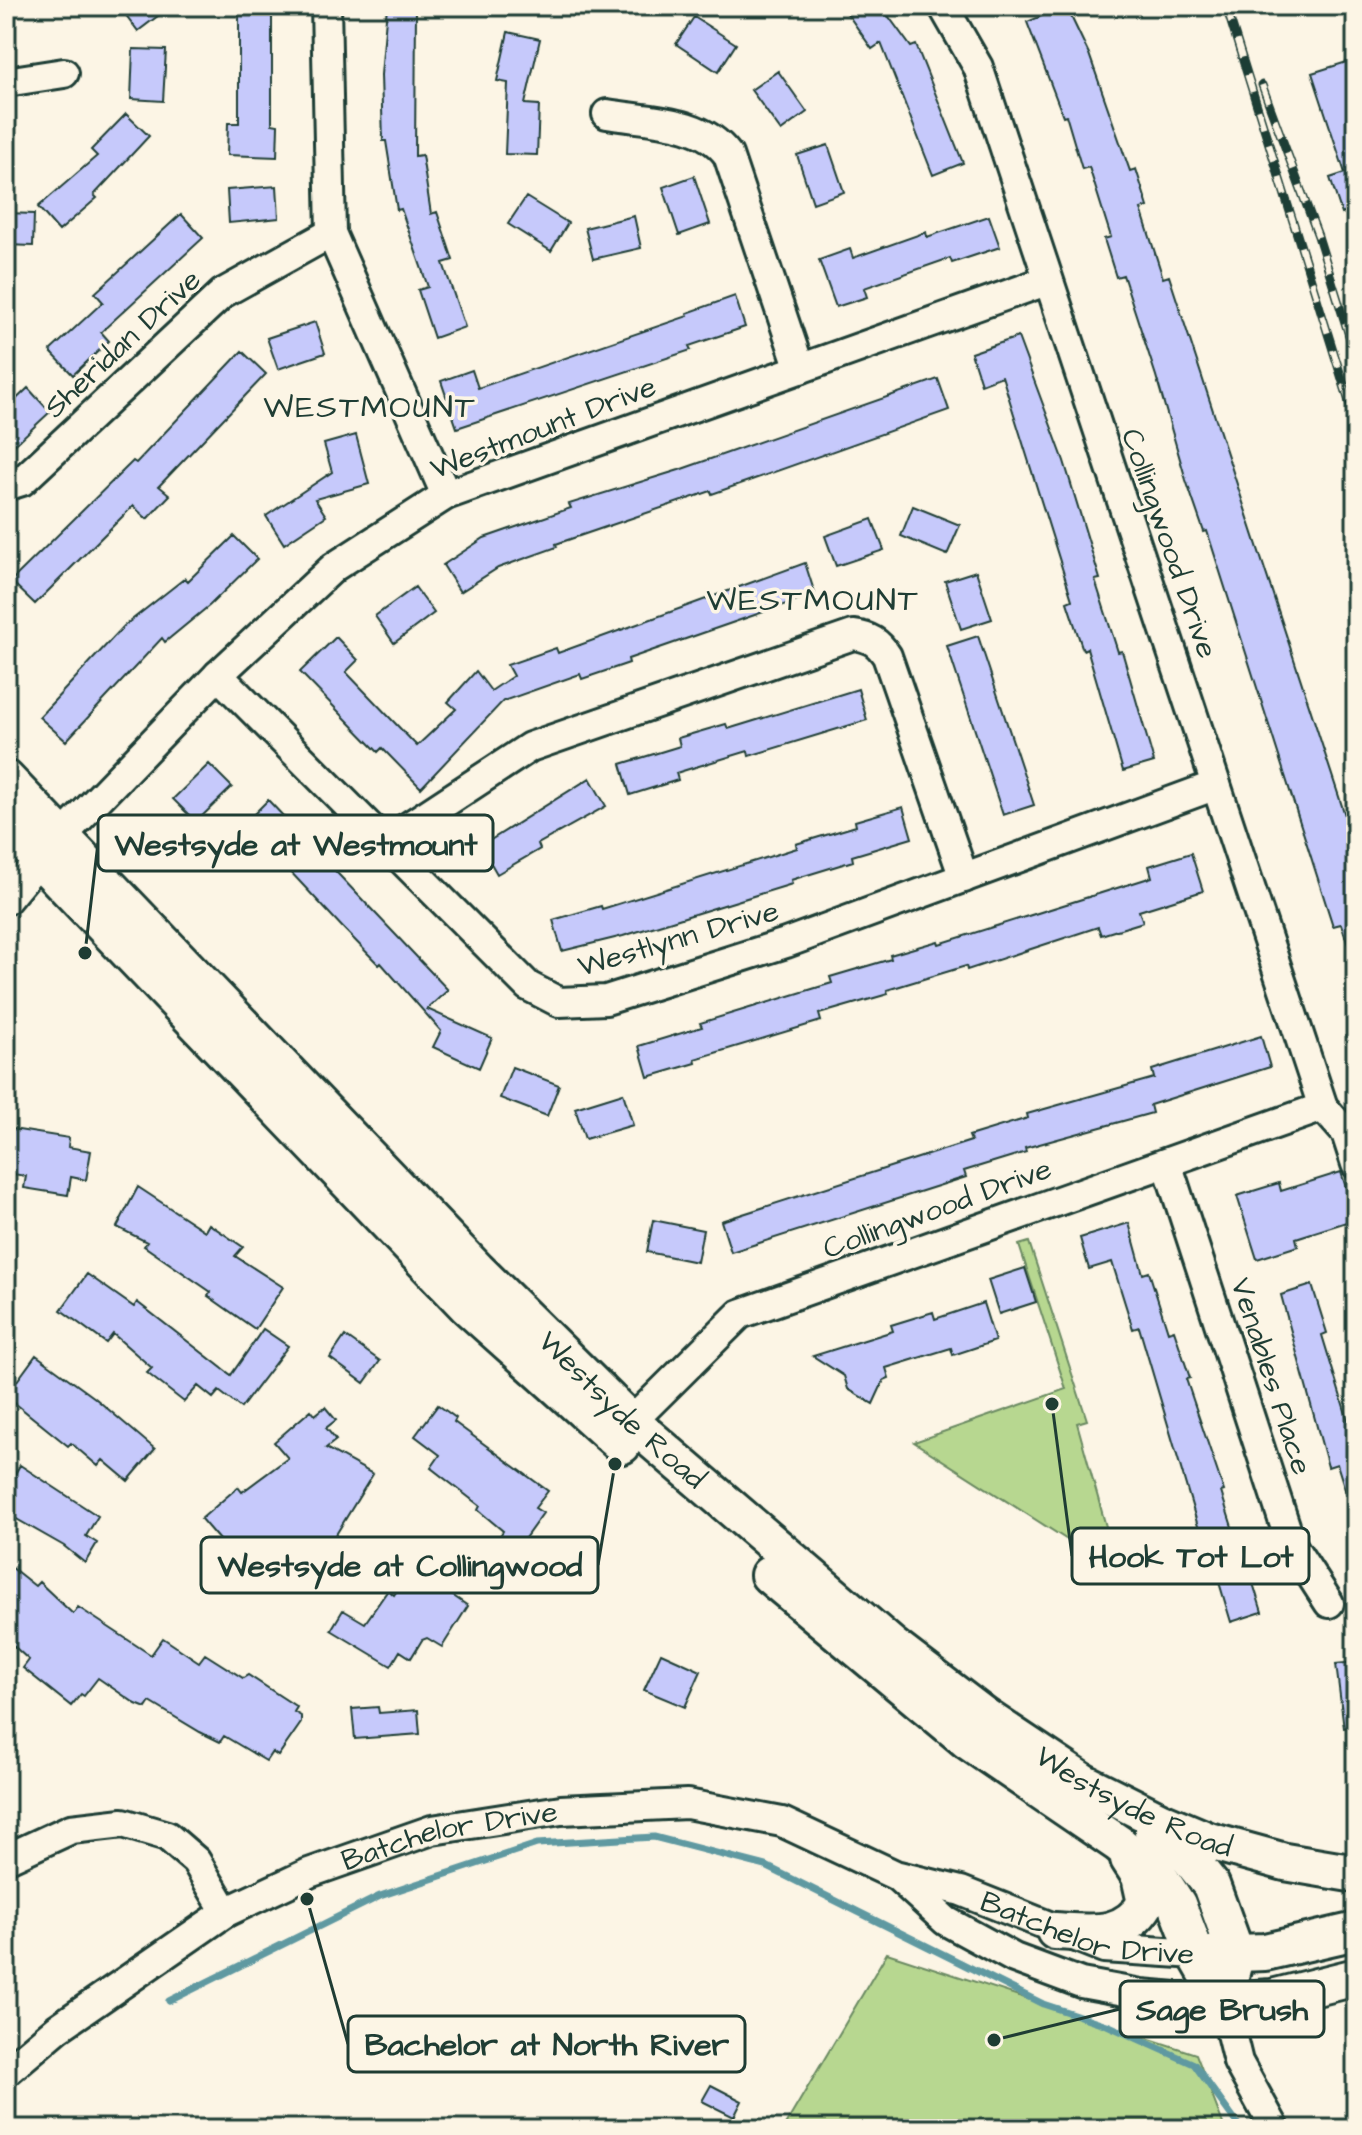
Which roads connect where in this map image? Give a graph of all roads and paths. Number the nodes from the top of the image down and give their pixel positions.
1 (326, 6) edge
2 (943, 6) edge
3 (64, 73) dead end
4 (6, 82) edge
5 (607, 114) dead end
6 (331, 233) junction
7 (1046, 281) junction
8 (800, 369) junction
9 (6, 486) edge
10 (446, 495) junction
11 (218, 675) junction
12 (6, 779) edge
13 (1216, 785) junction
14 (6, 824) edge
15 (382, 844) junction
16 (51, 848) junction
17 (964, 878) junction
18 (6, 900) edge
19 (1323, 1107) junction
20 (1167, 1163) junction
21 (1356, 1164) edge
22 (622, 1430) junction
23 (1329, 1603) dead end
24 (1083, 1782) junction
25 (1119, 1844) junction
26 (6, 1859) edge
27 (1356, 1874) edge
28 (895, 1875) junction
29 (226, 1912) junction
30 (1055, 1931) junction
31 (1356, 1931) edge
32 (1196, 1954) junction
33 (1236, 1954) junction
34 (1356, 1977) edge
35 (1223, 2001) junction
36 (6, 2072) edge
37 (1275, 2129) edge

1 - 6 street
2 - 7 street, Collingwood Drive
3 - 4 street
5 - 8 street
6 - 9 street, Sheridan Drive
6 - 10 street
7 - 8 street, Westmount Drive
7 - 13 street, Collingwood Drive
8 - 10 street, Westmount Drive
10 - 11 street, Westmount Drive
11 - 15 street, Westlynn Drive
11 - 16 street, Westmount Drive
12 - 16 main road, Westsyde Road
13 - 17 street, Westlynn Drive
13 - 19 street, Collingwood Drive
14 - 16 main road, Westsyde Road
15 - 17 street, Westlynn Drive
15 - 17 street
16 - 18 street, Westmount Drive
16 - 22 main road, Westsyde Road
19 - 20 street, Collingwood Drive
19 - 21 street, Collingwood Drive
20 - 22 street, Collingwood Drive
20 - 23 street, Venables Place
22 - 24 main road, Westsyde Road
22 - 25 main road, Westsyde Road
24 - 27 main road, Westsyde Road
24 - 33 main road
25 - 30 main road
25 - 32 main road, Westsyde Road
26 - 29 street
28 - 29 street, Batchelor Drive
28 - 30 street, Batchelor Drive
28 - 35 street, Batchelor Drive
29 - 36 street, Batchelor Drive
30 - 32 street, Batchelor Drive
31 - 33 main road, Batchelor Drive
32 - 33 main road, Batchelor Drive
32 - 35 main road, Westsyde Road
33 - 35 main road
34 - 35 main road
35 - 37 street

